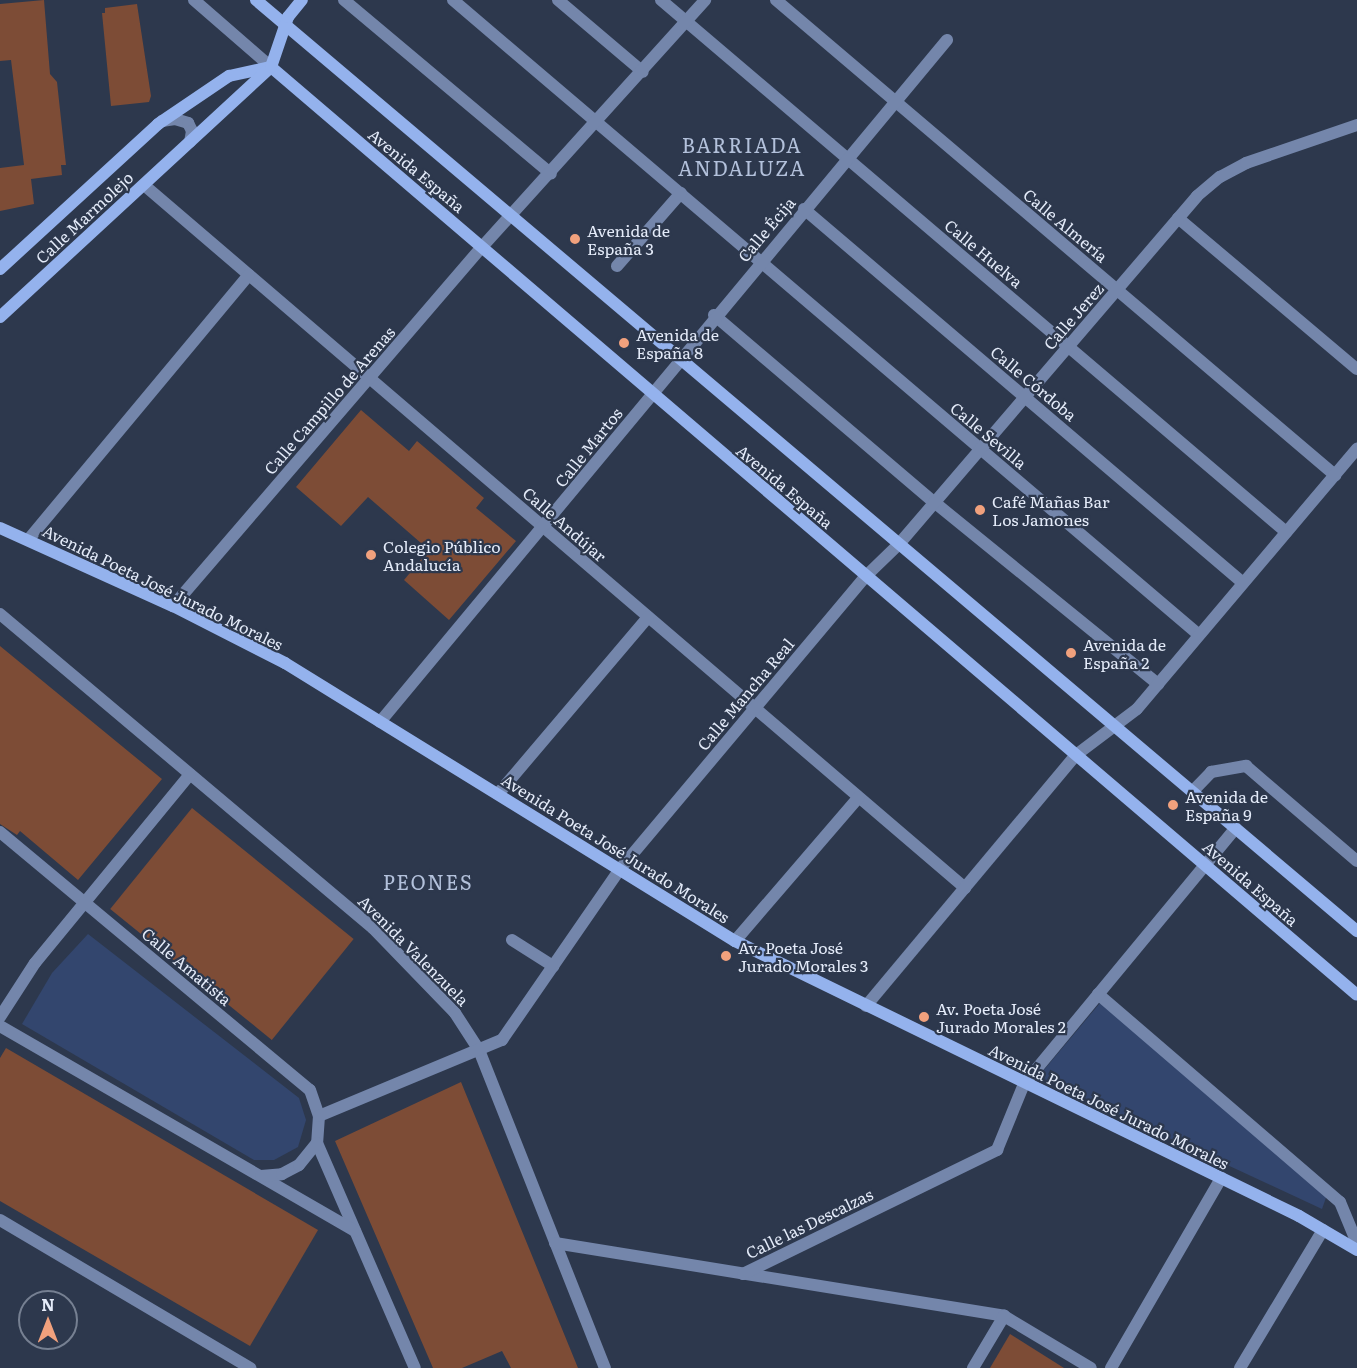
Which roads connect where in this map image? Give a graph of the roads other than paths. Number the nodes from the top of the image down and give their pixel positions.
1 (194, 0) edge
2 (256, 0) edge
3 (302, 0) edge
4 (344, 0) edge
5 (453, 0) edge
6 (558, 0) edge
7 (661, 0) edge
8 (705, 0) edge
9 (776, 0) edge
10 (687, 21) junction
11 (284, 24) junction
12 (947, 40) dead end
13 (271, 67) junction
14 (643, 72) junction
15 (895, 102) junction
16 (162, 121) junction
17 (597, 121) junction
18 (1357, 125) edge
19 (190, 142) junction
20 (847, 158) junction
21 (551, 174) junction
22 (144, 185) junction
23 (681, 193) junction
24 (804, 209) junction
25 (511, 216) junction
26 (1178, 218) junction
27 (482, 247) junction
28 (760, 261) junction
29 (618, 266) dead end
30 (0, 269) edge
31 (249, 275) junction
32 (1117, 290) junction
33 (714, 315) junction
34 (0, 317) edge
35 (1068, 346) junction
36 (681, 358) junction
37 (1357, 369) edge
38 (370, 379) junction
39 (652, 396) junction
40 (1025, 397) junction
41 (980, 449) junction
42 (1357, 449) edge
43 (1335, 475) junction
44 (934, 502) junction
45 (543, 527) junction
46 (0, 528) edge
47 (1286, 531) junction
48 (28, 540) junction
49 (899, 544) junction
50 (866, 576) junction
51 (1242, 582) junction
52 (173, 606) junction
53 (0, 614) edge
54 (648, 617) junction
55 (1198, 634) junction
56 (1158, 684) junction
57 (755, 708) junction
58 (380, 722) junction
59 (1113, 725) junction
60 (1076, 755) junction
61 (190, 774) junction
62 (1192, 792) junction
63 (498, 794) junction
64 (858, 798) junction
65 (1236, 828) junction
66 (0, 832) edge
67 (1357, 861) edge
68 (1204, 865) junction
69 (620, 869) junction
70 (965, 888) junction
71 (84, 902) junction
72 (1357, 931) edge
73 (512, 940) dead end
74 (735, 941) junction
75 (553, 966) junction
76 (1098, 994) junction
77 (1357, 995) edge
78 (866, 1006) junction
79 (0, 1017) edge
80 (0, 1026) edge
81 (479, 1050) junction
82 (1024, 1084) junction
83 (319, 1116) junction
84 (317, 1143) junction
85 (261, 1176) junction
86 (1221, 1178) junction
87 (0, 1220) edge
88 (1323, 1230) junction
89 (355, 1231) junction
90 (555, 1243) junction
91 (1357, 1243) edge
92 (1357, 1250) edge
93 (743, 1274) junction
94 (1004, 1316) junction
95 (250, 1368) edge
96 (415, 1368) edge
97 (605, 1368) edge
98 (973, 1368) edge
99 (1091, 1368) edge
100 (1111, 1368) edge
101 (1240, 1368) edge

1 - 13 street, Avenida España
2 - 11 main road, Avenida España
3 - 11 main road
4 - 21 street
5 - 17 street, Calle Sevilla
6 - 14 street
7 - 10 street, Calle Huelva
8 - 10 street, Calle Campillo de Arenas
9 - 15 street, Calle Almería
10 - 14 street, Calle Campillo de Arenas
10 - 20 street, Calle Huelva
11 - 13 main road
11 - 25 main road, Avenida España
12 - 15 street, Calle Écija
13 - 16 main road, Calle Marmolejo
13 - 19 main road, Calle Marmolejo
13 - 27 main road, Avenida España
14 - 17 street, Calle Campillo de Arenas
15 - 20 street, Calle Écija
15 - 32 street, Calle Almería
16 - 19 street
16 - 30 main road, Calle Marmolejo
17 - 21 street, Calle Campillo de Arenas
17 - 23 street, Calle Sevilla
18 - 26 street, Calle Jerez
19 - 22 main road, Calle Marmolejo
20 - 24 street, Calle Écija
20 - 35 street, Calle Huelva
21 - 25 street, Calle Campillo de Arenas
22 - 31 street, Calle Andújar
22 - 34 main road, Calle Marmolejo
23 - 28 street, Calle Sevilla
23 - 29 street
24 - 28 street, Calle Écija
24 - 40 street, Calle Córdoba
25 - 27 street, Calle Campillo de Arenas
25 - 36 main road, Avenida España
26 - 32 street, Calle Jerez
26 - 37 street
27 - 38 street, Calle Campillo de Arenas
27 - 39 main road, Avenida España
28 - 33 street, Calle Écija
28 - 41 street, Calle Sevilla
31 - 38 street, Calle Andújar
31 - 48 street
32 - 35 street, Calle Jerez
32 - 43 street, Calle Almería
33 - 36 street, Calle Écija
33 - 44 street
35 - 40 street, Calle Jerez
35 - 47 street, Calle Huelva
36 - 39 street, Calle Martos
36 - 49 main road, Avenida España
38 - 45 street, Calle Andújar
38 - 52 street, Calle Campillo de Arenas
39 - 45 street, Calle Martos
39 - 50 main road, Avenida España
40 - 41 street, Calle Jerez
40 - 51 street, Calle Córdoba
41 - 44 street, Calle Jerez
41 - 55 street, Calle Sevilla
42 - 43 street
43 - 47 street
44 - 49 street, Calle Jerez
44 - 56 street
45 - 54 street, Calle Andújar
45 - 58 street, Calle Martos
46 - 48 main road, Avenida Poeta José Jurado Morales
47 - 51 street
48 - 52 main road, Avenida Poeta José Jurado Morales
49 - 50 street, Calle Mancha Real
49 - 59 main road, Avenida España
50 - 57 street, Calle Mancha Real
50 - 60 main road, Avenida España
51 - 55 street
52 - 58 main road, Avenida Poeta José Jurado Morales
53 - 61 street, Avenida Valenzuela
54 - 57 street, Calle Andújar
54 - 63 street
55 - 56 street
56 - 59 street
57 - 64 street, Calle Andújar
57 - 69 street, Calle Mancha Real
58 - 63 main road, Avenida Poeta José Jurado Morales
59 - 60 street
59 - 62 main road, Avenida España
60 - 68 main road, Avenida España
60 - 70 street
61 - 71 street
61 - 81 street, Avenida Valenzuela
62 - 65 main road, Avenida España
62 - 67 street
63 - 69 main road, Avenida Poeta José Jurado Morales
64 - 70 street, Calle Andújar
64 - 74 street
65 - 68 street, Calle las Descalzas
65 - 72 main road, Avenida España
66 - 71 street, Calle Amatista
68 - 76 street, Calle las Descalzas
68 - 77 main road, Avenida España
69 - 74 main road, Avenida Poeta José Jurado Morales
69 - 75 street, Calle Mancha Real
70 - 78 street
71 - 79 street
71 - 83 street, Calle Amatista
73 - 75 street
74 - 78 main road, Avenida Poeta José Jurado Morales
75 - 81 street, Calle Mancha Real
76 - 82 street, Calle las Descalzas
76 - 91 street
78 - 82 main road, Avenida Poeta José Jurado Morales
80 - 85 street
81 - 83 street, Calle Mancha Real
81 - 90 street, Avenida Valenzuela
82 - 86 main road, Avenida Poeta José Jurado Morales
82 - 93 street, Calle las Descalzas
83 - 84 street, Calle Amatista
84 - 85 street
84 - 89 street
85 - 89 street
86 - 88 main road, Avenida Poeta José Jurado Morales
86 - 100 street
87 - 95 street
88 - 92 main road, Avenida Poeta José Jurado Morales
88 - 101 street
89 - 96 street
90 - 93 street, Calle las Descalzas
90 - 97 street, Avenida Valenzuela
93 - 94 street
94 - 98 street
94 - 99 street

